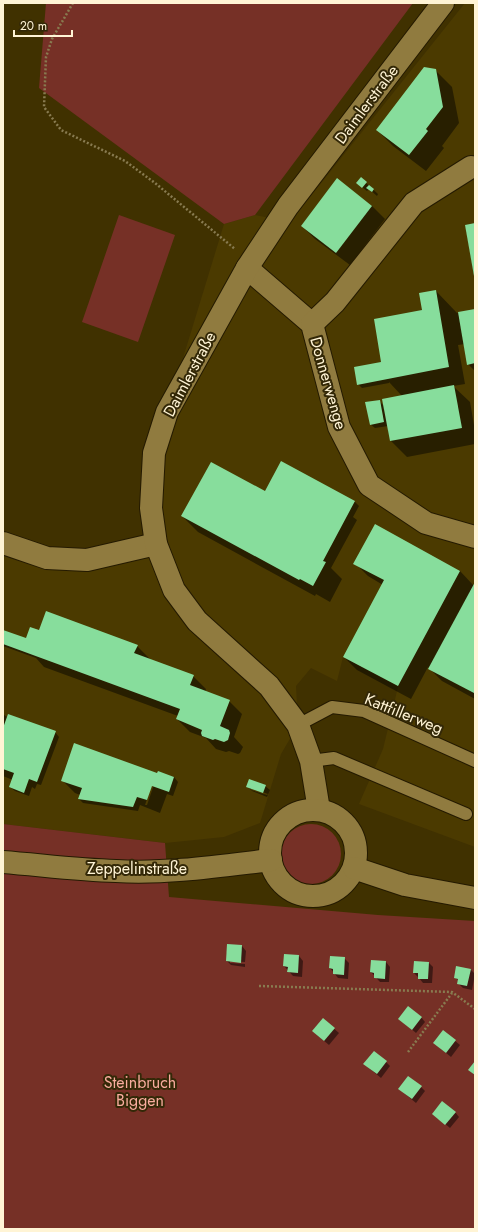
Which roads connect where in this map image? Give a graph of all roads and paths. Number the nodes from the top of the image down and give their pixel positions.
1 (73, 3) edge
2 (444, 3) edge
3 (471, 167) dead end
4 (241, 244) dead end
5 (247, 268) junction
6 (312, 324) junction
7 (475, 537) edge
8 (3, 543) edge
9 (156, 544) junction
10 (298, 725) junction
11 (311, 761) junction
12 (475, 761) edge
13 (319, 810) junction
14 (466, 814) dead end
15 (271, 860) junction
16 (3, 862) edge
17 (354, 868) junction
18 (475, 898) edge
19 (259, 986) dead end
20 (452, 992) junction
21 (475, 1009) edge
22 (408, 1052) dead end

1 - 4 path
2 - 5 main road, Daimlerstraße
3 - 6 main road, Donnerwenge
5 - 6 main road, Donnerwenge
5 - 9 main road, Daimlerstraße
6 - 7 main road, Donnerwenge
8 - 9 main road
9 - 10 main road, Daimlerstraße
10 - 11 main road, Daimlerstraße
10 - 12 lane, Kattfillerweg
11 - 13 main road, Daimlerstraße
11 - 14 lane
13 - 15 main road
13 - 17 main road
15 - 16 main road, Zeppelinstraße
15 - 17 main road
17 - 18 main road
19 - 20 path
20 - 21 path
20 - 22 path

